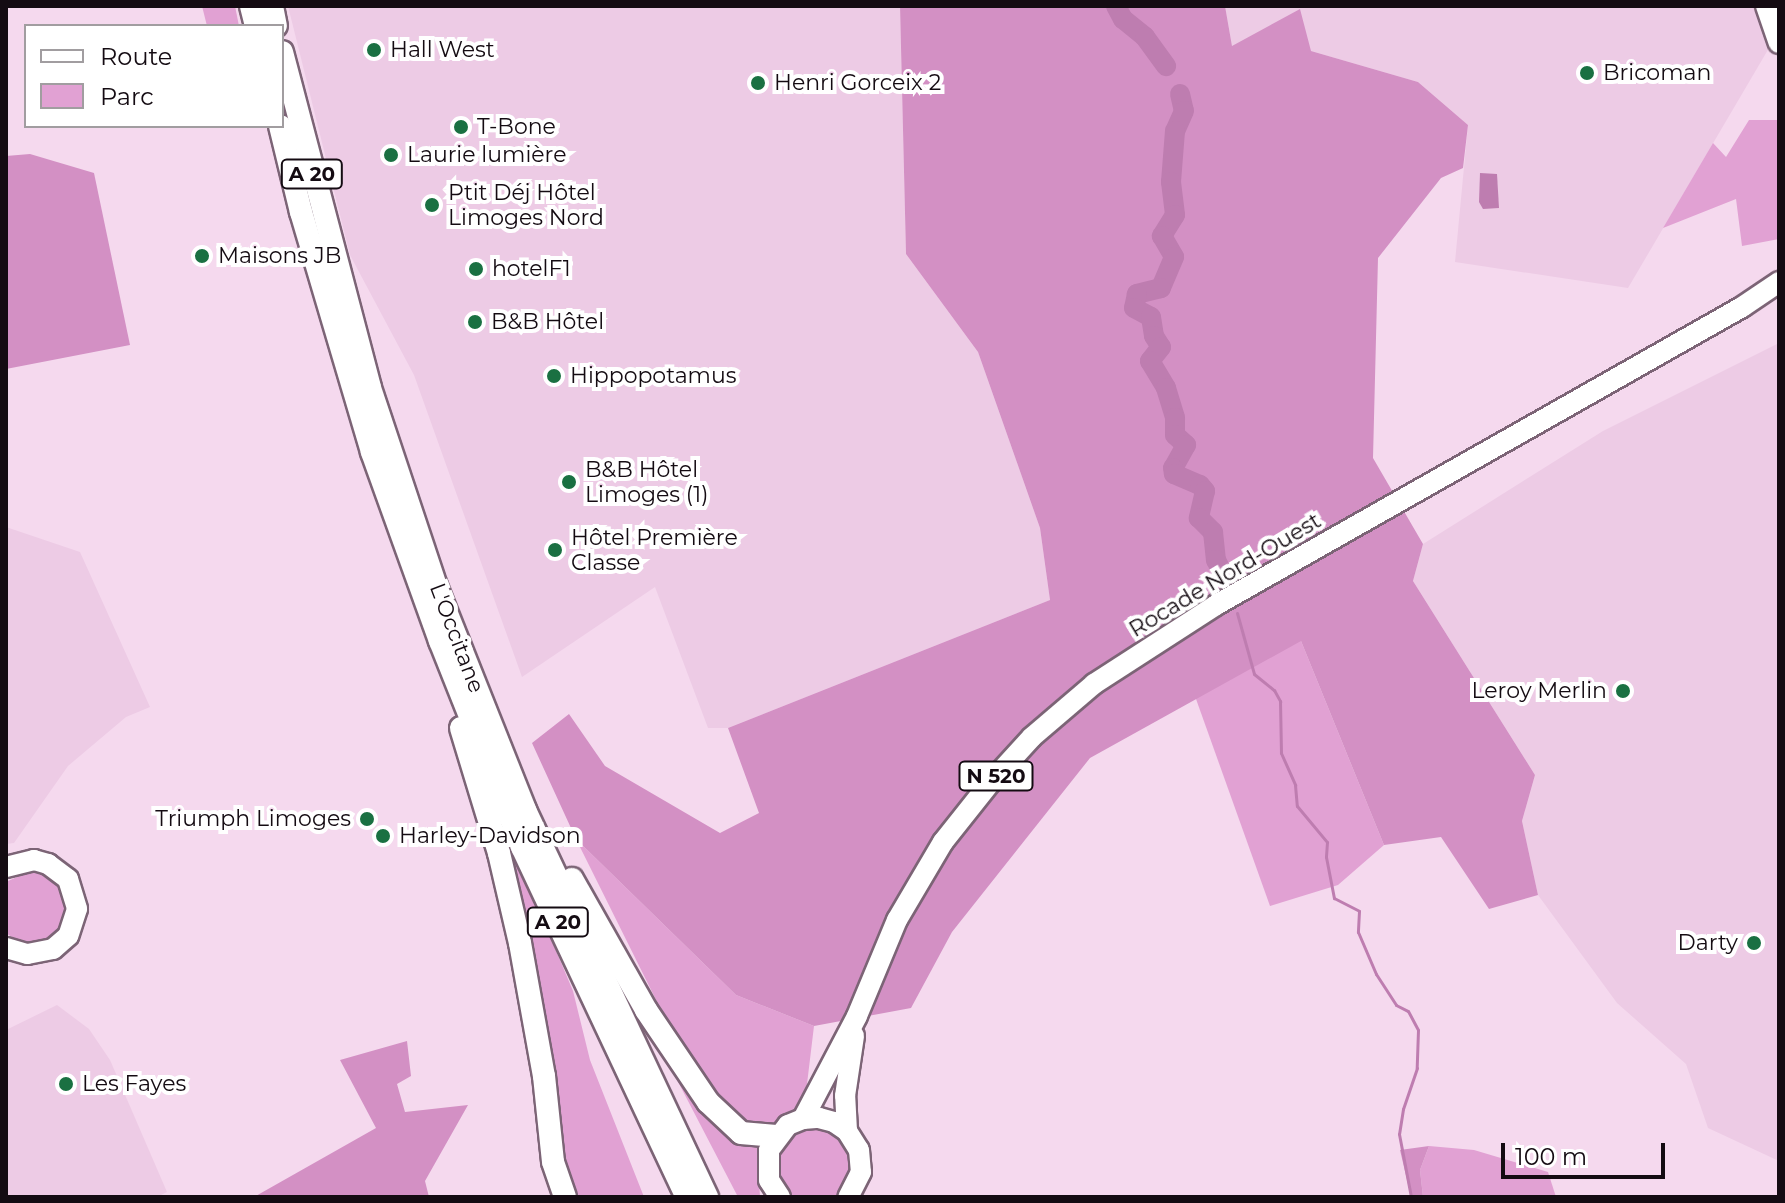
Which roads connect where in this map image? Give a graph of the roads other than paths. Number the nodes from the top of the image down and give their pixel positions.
1 (1769, 10) edge
2 (1779, 43) edge
3 (284, 60) edge
4 (280, 128) edge
5 (1779, 282) edge
6 (1779, 293) edge
7 (1742, 307) junction
8 (440, 641) junction
9 (486, 716) junction
10 (6, 867) edge
11 (6, 948) edge
12 (27, 954) junction
13 (6, 965) edge
14 (857, 1016) junction
15 (803, 1119) junction
16 (847, 1131) junction
17 (776, 1136) junction
18 (771, 1191) edge
19 (565, 1197) edge
20 (687, 1197) edge
21 (707, 1197) edge
22 (848, 1197) edge

1 - 2 main road
3 - 9 highway, L'Occitane / A 20
4 - 8 highway, L'Occitane / A 20
5 - 7 main road, N 520
6 - 7 main road, N 520
7 - 14 main road, Rocade Nord-Ouest / N 520
8 - 19 highway
8 - 20 highway, L'Occitane / A 20
9 - 17 highway
9 - 21 highway, L'Occitane / A 20
10 - 12 main road
11 - 12 main road
12 - 13 main road
14 - 15 main road, N 520
14 - 16 main road, N 520
15 - 16 main road
15 - 17 main road
16 - 22 main road
17 - 18 main road

